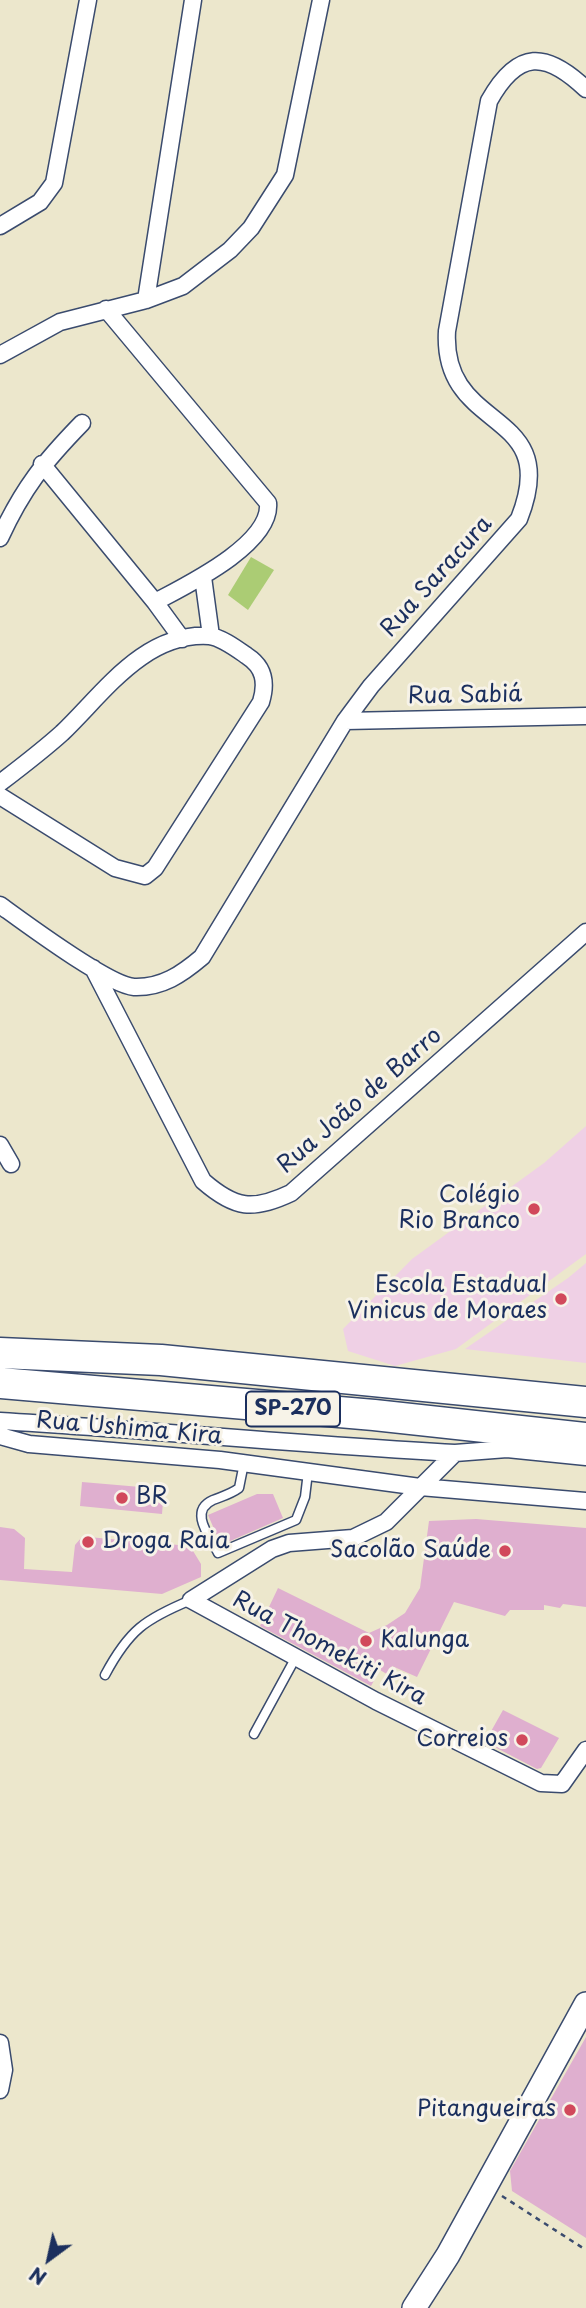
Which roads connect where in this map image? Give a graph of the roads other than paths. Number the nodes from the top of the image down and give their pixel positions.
1 (88, 0) edge
2 (193, 0) edge
3 (321, 0) edge
4 (586, 89) edge
5 (0, 226) edge
6 (146, 300) junction
7 (106, 309) junction
8 (0, 355) edge
9 (82, 423) dead end
10 (42, 464) junction
11 (0, 538) edge
12 (203, 577) junction
13 (155, 602) junction
14 (211, 636) junction
15 (182, 639) junction
16 (586, 716) edge
17 (345, 721) junction
18 (0, 783) edge
19 (0, 796) edge
20 (0, 905) edge
21 (586, 932) edge
22 (93, 968) junction
23 (0, 1145) edge
24 (11, 1164) dead end
25 (0, 1353) edge
26 (0, 1383) edge
27 (586, 1402) edge
28 (0, 1420) edge
29 (0, 1436) edge
30 (586, 1438) edge
31 (455, 1453) junction
32 (586, 1457) edge
33 (244, 1463) junction
34 (308, 1472) junction
35 (420, 1487) junction
36 (586, 1501) edge
37 (191, 1600) junction
38 (296, 1657) junction
39 (105, 1675) dead end
40 (254, 1734) dead end
41 (586, 1750) edge
42 (586, 2004) edge
43 (0, 2043) edge
44 (0, 2090) edge
45 (414, 2308) edge

1 - 5 street
2 - 6 street
3 - 6 street
4 - 17 street, Rua Saracura
6 - 7 street
7 - 8 street
7 - 12 street
9 - 10 street
10 - 11 street
10 - 13 street
12 - 13 street
12 - 14 street
13 - 15 street
14 - 15 street
14 - 19 street
15 - 18 street
16 - 17 street, Rua Sabiá
17 - 22 street, Rua Saracura
20 - 22 street, Rua Saracura
21 - 22 street, Rua João de Barro
23 - 24 street
25 - 27 highway, SP-270
26 - 30 highway, SP-270
28 - 31 street
29 - 33 street, Rua Ushima Kira
31 - 32 street
31 - 35 street
33 - 34 street, Rua Ushima Kira
33 - 34 lane
34 - 35 street, Rua Ushima Kira
35 - 36 street, Rua Ushima Kira
35 - 37 street
37 - 38 street, Rua Thomekiti Kira
37 - 39 lane
38 - 40 lane
38 - 41 street, Rua Thomekiti Kira
42 - 45 main road
43 - 44 street

